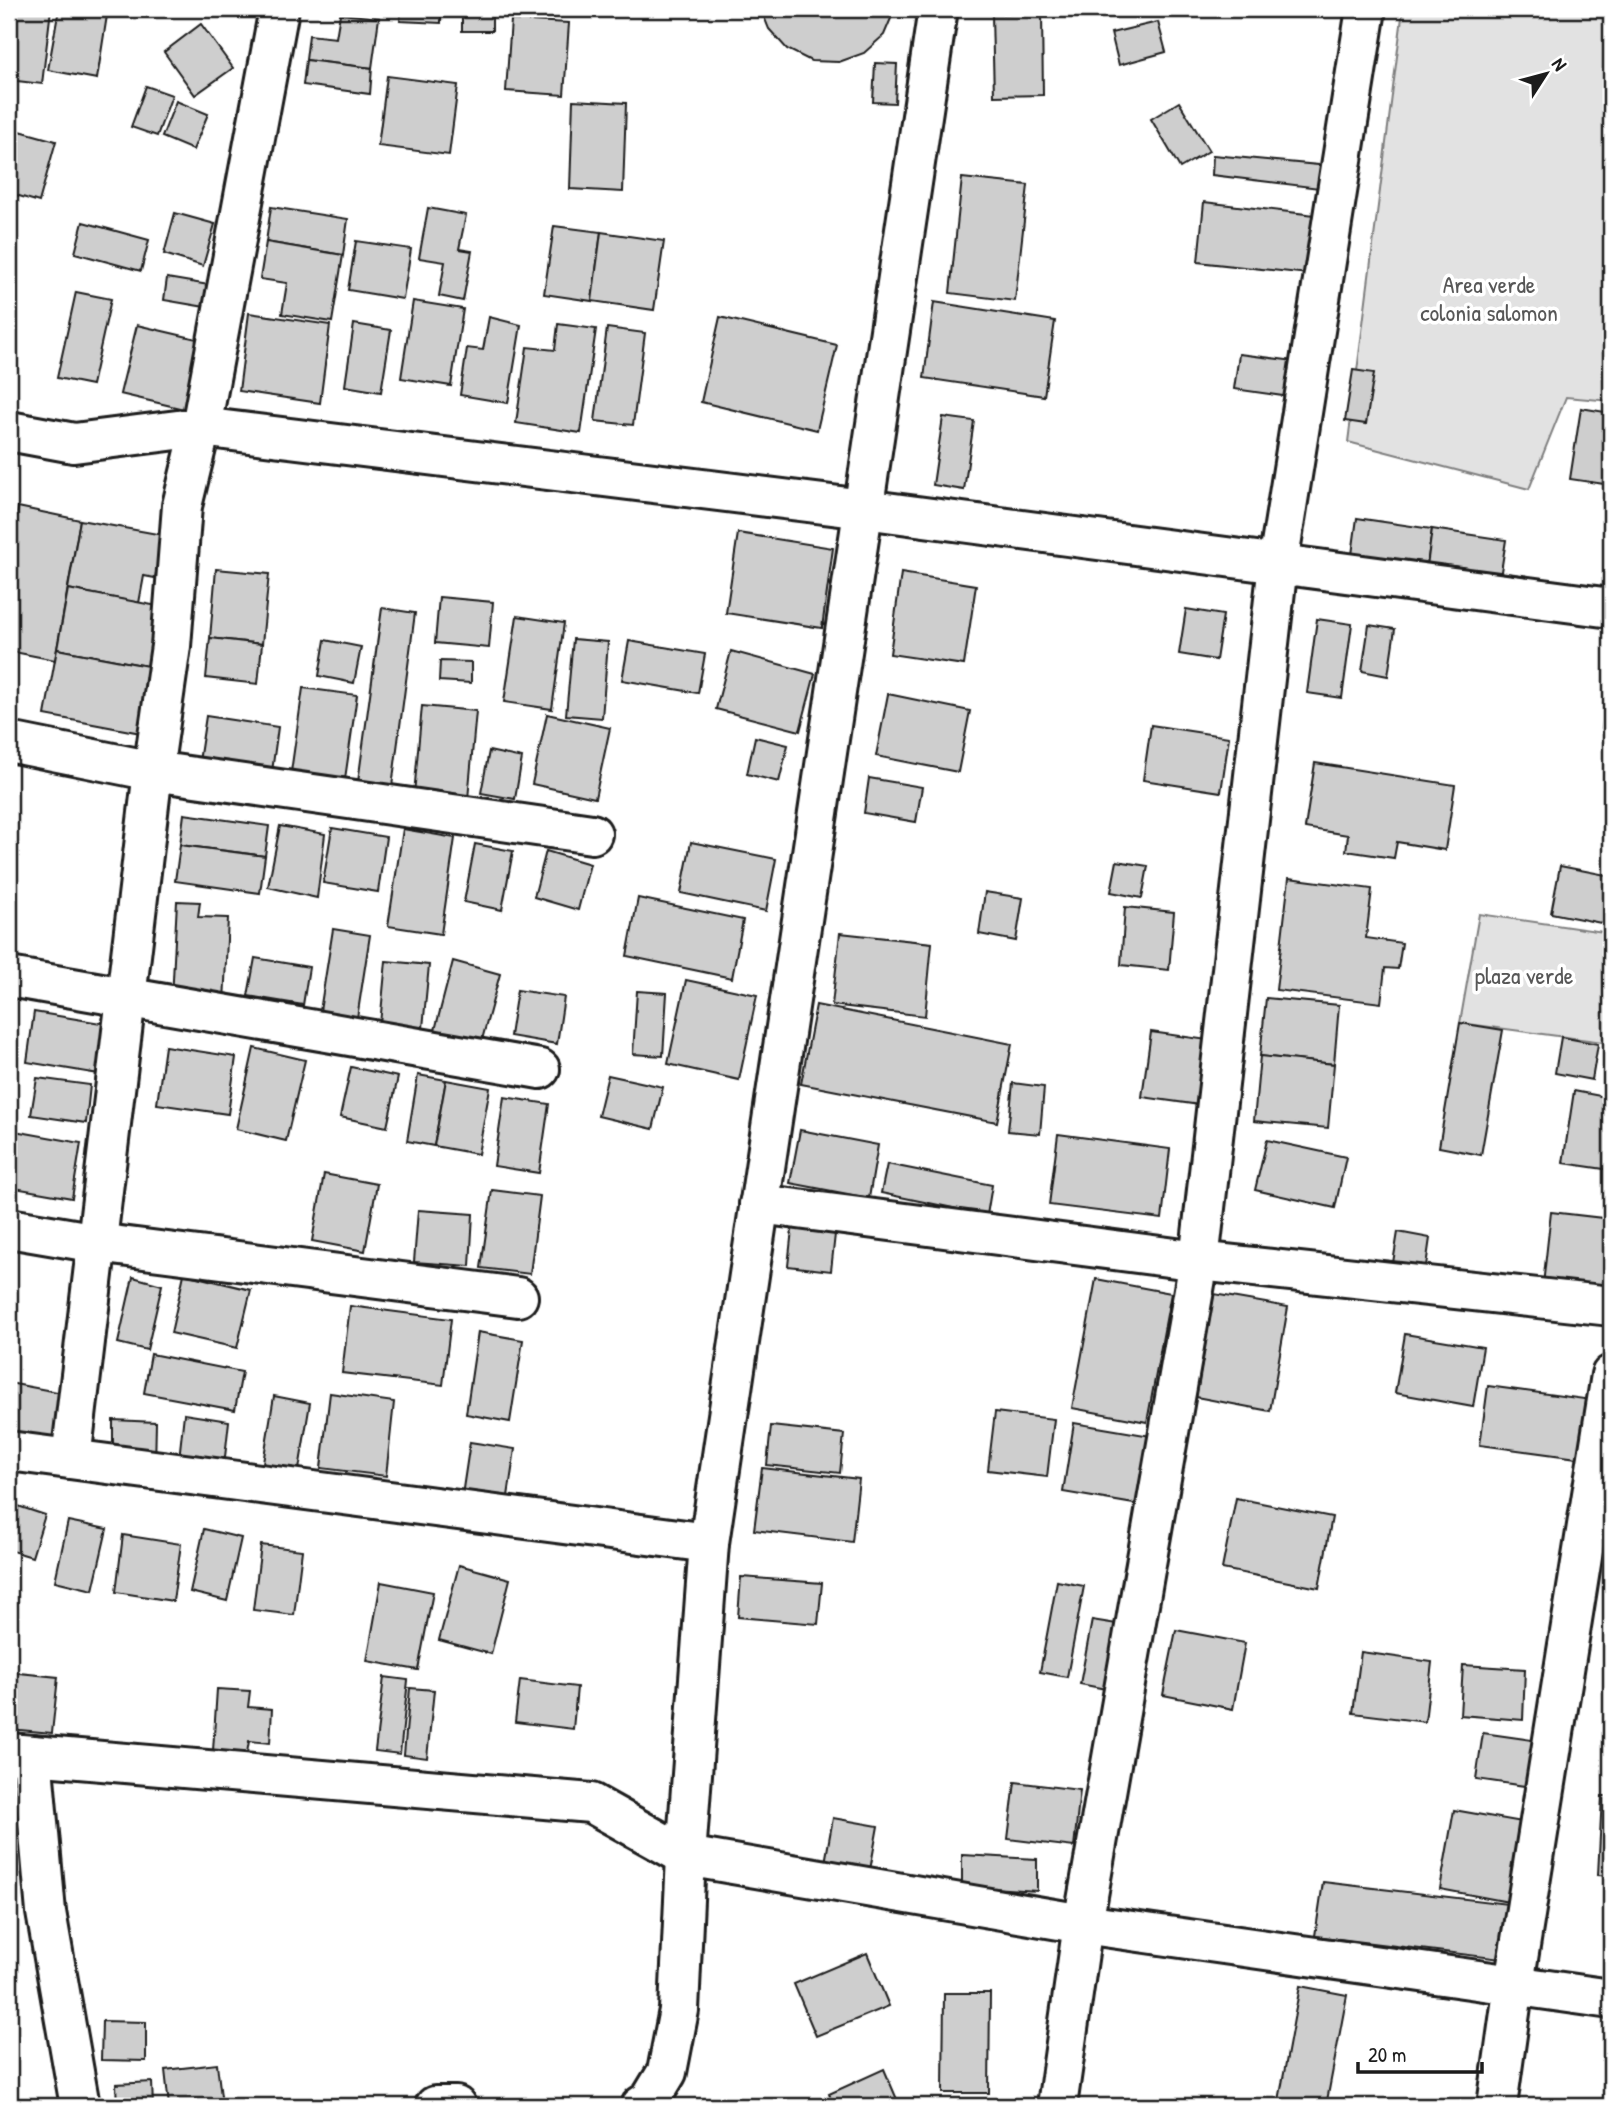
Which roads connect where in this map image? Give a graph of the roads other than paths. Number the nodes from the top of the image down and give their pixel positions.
1 (279, 9) edge
2 (938, 9) edge
3 (1366, 9) edge
4 (201, 427) junction
5 (9, 431) edge
6 (864, 509) junction
7 (1278, 564) junction
8 (1611, 608) edge
9 (9, 742) edge
10 (153, 771) junction
11 (592, 834) dead end
12 (9, 977) edge
13 (126, 998) junction
14 (540, 1069) dead end
15 (759, 1204) junction
16 (9, 1228) edge
17 (97, 1243) junction
18 (1199, 1261) junction
19 (517, 1297) dead end
20 (1611, 1306) edge
21 (1611, 1375) edge
22 (9, 1451) edge
23 (71, 1459) junction
24 (709, 1543) junction
25 (20, 1754) edge
26 (686, 1856) junction
27 (1083, 1924) junction
28 (1514, 1984) junction
29 (1611, 1999) edge
30 (80, 2106) edge
31 (435, 2106) edge
32 (456, 2106) edge
33 (640, 2106) edge
34 (1057, 2106) edge
35 (1497, 2106) edge

1 - 4 street
2 - 6 street
3 - 7 street
4 - 5 street
4 - 6 street
4 - 10 street
6 - 7 street
6 - 15 street
7 - 8 street
7 - 18 street
9 - 10 street
10 - 11 street
10 - 13 street
12 - 13 street
13 - 14 street
13 - 17 street
15 - 18 street
15 - 24 street
16 - 17 street
17 - 19 street
17 - 23 street
18 - 20 street
18 - 27 street
21 - 28 street
22 - 23 street
23 - 24 street
24 - 26 street
25 - 26 street
25 - 30 street
26 - 27 street
26 - 33 street
27 - 28 street
27 - 34 street
28 - 29 street
28 - 35 street
31 - 32 street

